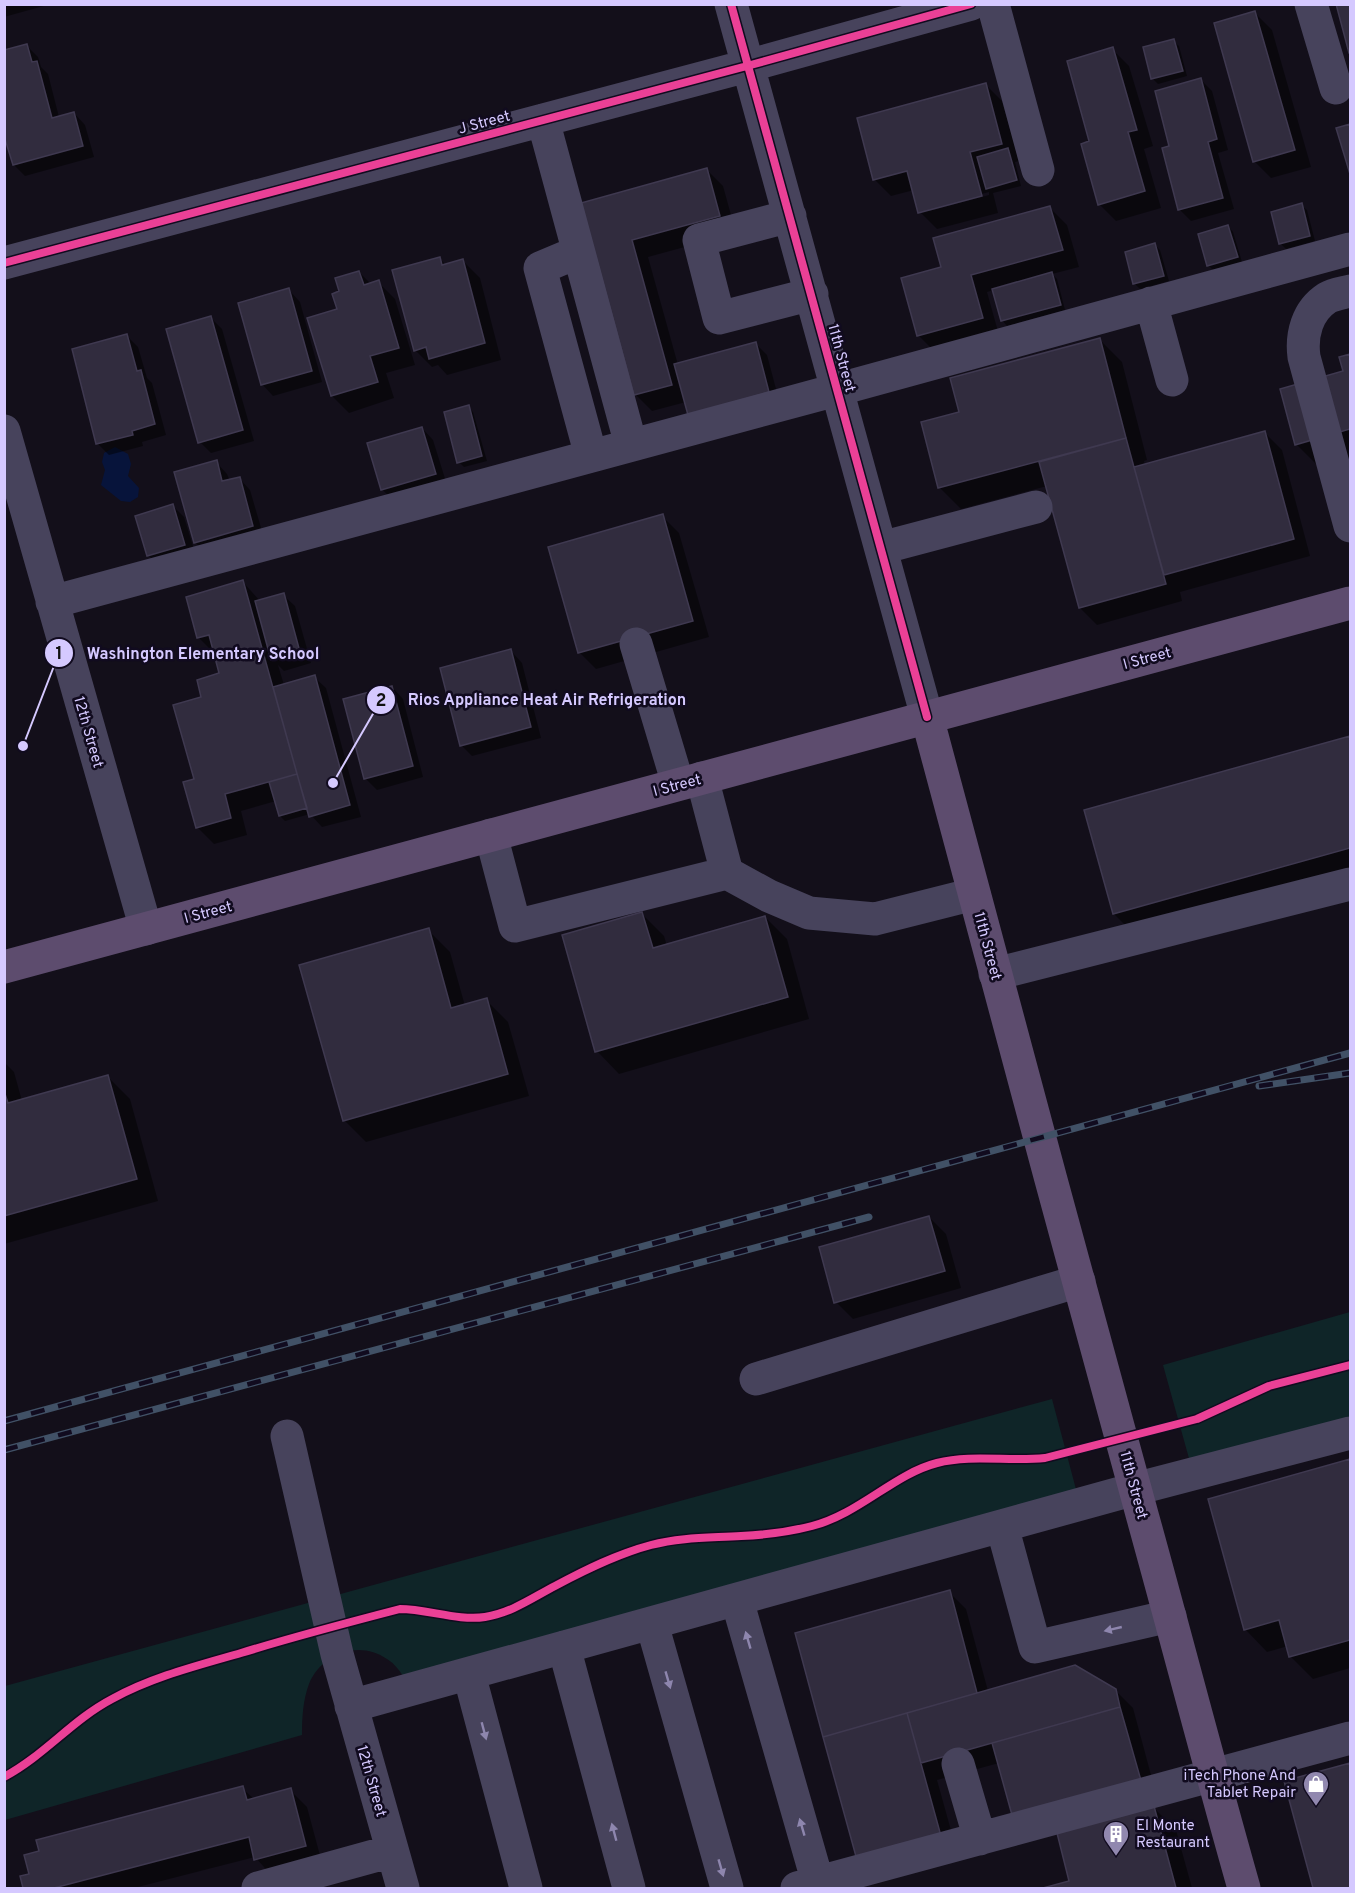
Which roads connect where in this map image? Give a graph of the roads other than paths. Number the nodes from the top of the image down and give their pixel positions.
1 (731, 4) edge
2 (971, 4) edge
3 (993, 4) edge
4 (1311, 4) edge
5 (747, 66) junction
6 (1336, 88) dead end
7 (543, 120) junction
8 (1038, 170) dead end
9 (790, 216) junction
10 (1350, 249) edge
11 (578, 252) junction
12 (4, 263) edge
13 (1350, 291) edge
14 (812, 294) junction
15 (1151, 303) junction
16 (1172, 380) dead end
17 (836, 390) junction
18 (4, 431) edge
19 (631, 445) junction
20 (591, 456) junction
21 (1035, 507) dead end
22 (1350, 526) edge
23 (880, 548) junction
24 (52, 602) junction
25 (1350, 603) edge
26 (636, 644) dead end
27 (927, 717) junction
28 (690, 781) junction
29 (491, 835) junction
30 (727, 873) junction
31 (1350, 884) edge
32 (974, 894) junction
33 (146, 929) junction
34 (4, 967) edge
35 (995, 974) junction
36 (1079, 1281) junction
37 (756, 1380) dead end
38 (1350, 1432) edge
39 (287, 1436) dead end
40 (1135, 1489) junction
41 (1002, 1526) junction
42 (737, 1600) junction
43 (1170, 1616) junction
44 (652, 1624) junction
45 (564, 1647) junction
46 (469, 1674) junction
47 (351, 1706) junction
48 (1350, 1738) edge
49 (958, 1764) dead end
50 (1211, 1775) junction
51 (980, 1839) junction
52 (392, 1851) junction
53 (808, 1886) edge
54 (258, 1888) edge
55 (403, 1888) edge
56 (526, 1888) edge
57 (629, 1888) edge
58 (727, 1888) edge
59 (1244, 1888) edge

1 - 5 street, 11th Street
2 - 5 street, J Street
3 - 8 street
4 - 6 street
5 - 7 street, J Street
5 - 9 street, 11th Street
7 - 11 street
7 - 12 street, J Street
9 - 14 street, 11th Street
9 - 14 street
10 - 15 street
11 - 19 street
11 - 20 street
13 - 22 street
14 - 17 street, 11th Street
15 - 16 street
15 - 17 street
17 - 19 street
17 - 23 street, 11th Street
18 - 24 street, 12th Street
19 - 20 street
20 - 24 street
21 - 23 street
23 - 27 street, 11th Street
24 - 33 street, 12th Street
25 - 27 main road, I Street
26 - 28 street
27 - 28 main road, I Street
27 - 32 main road, 11th Street
28 - 29 main road, I Street
28 - 30 street
29 - 30 street
29 - 33 main road, I Street
30 - 32 street
31 - 35 street
32 - 35 main road, 11th Street
33 - 34 main road, I Street
35 - 36 main road, 11th Street
36 - 37 street
36 - 40 main road, 11th Street
38 - 40 street
39 - 47 street, 12th Street
40 - 41 street
40 - 43 main road, 11th Street
41 - 42 street
43 -> 41 street
42 - 44 street
53 -> 42 street
43 - 50 main road, 11th Street
44 - 45 street
44 -> 58 street
45 - 46 street
57 -> 45 street
46 - 47 street
46 -> 56 street
47 - 52 street, 12th Street
48 - 50 street
49 - 51 street
50 - 51 street
50 - 59 main road, 11th Street
51 - 53 street
52 - 54 street
52 - 55 street, 12th Street

